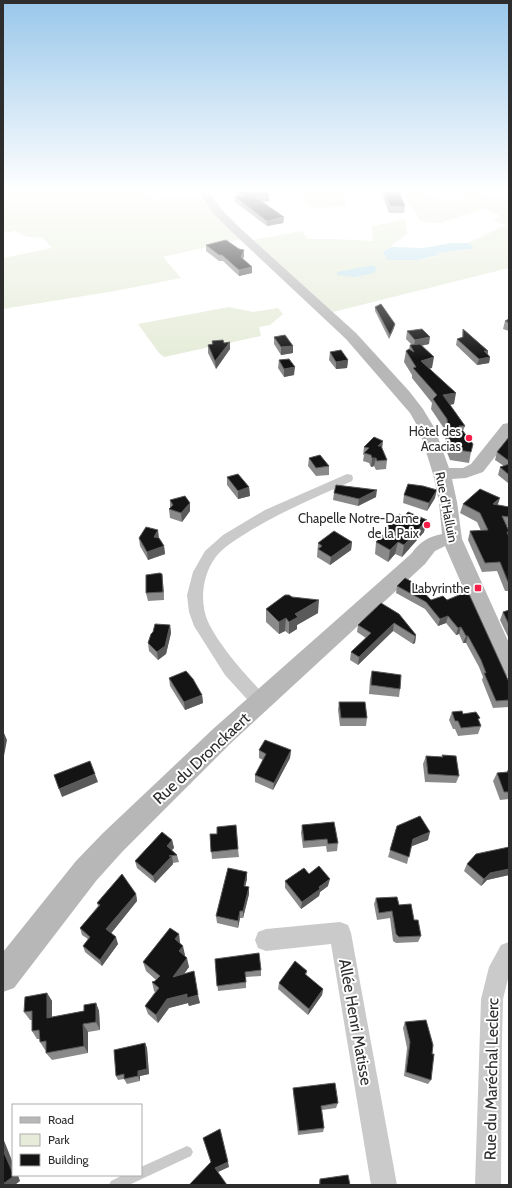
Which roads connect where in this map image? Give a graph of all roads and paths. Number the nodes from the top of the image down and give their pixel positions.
1 (255, 247) edge
2 (509, 428) edge
3 (348, 478) dead end
4 (444, 480) junction
5 (454, 546) junction
6 (509, 668) edge
7 (261, 702) junction
8 (266, 940) dead end
9 (509, 953) edge
10 (3, 976) edge
11 (187, 1152) dead end
12 (142, 1173) edge
13 (135, 1176) edge
14 (115, 1185) edge
15 (384, 1185) edge
16 (488, 1185) edge

1 - 4 main road, Rue d'Halluin
2 - 4 main road
3 - 7 street
4 - 5 main road, Rue d'Halluin
5 - 6 main road, Rue d'Halluin
5 - 7 main road, Rue du Dronckaert
7 - 10 main road, Rue du Dronckaert
8 - 15 street, Allée Henri Matisse
9 - 16 street, Rue du Maréchal Leclerc
11 - 12 lane
13 - 14 lane

